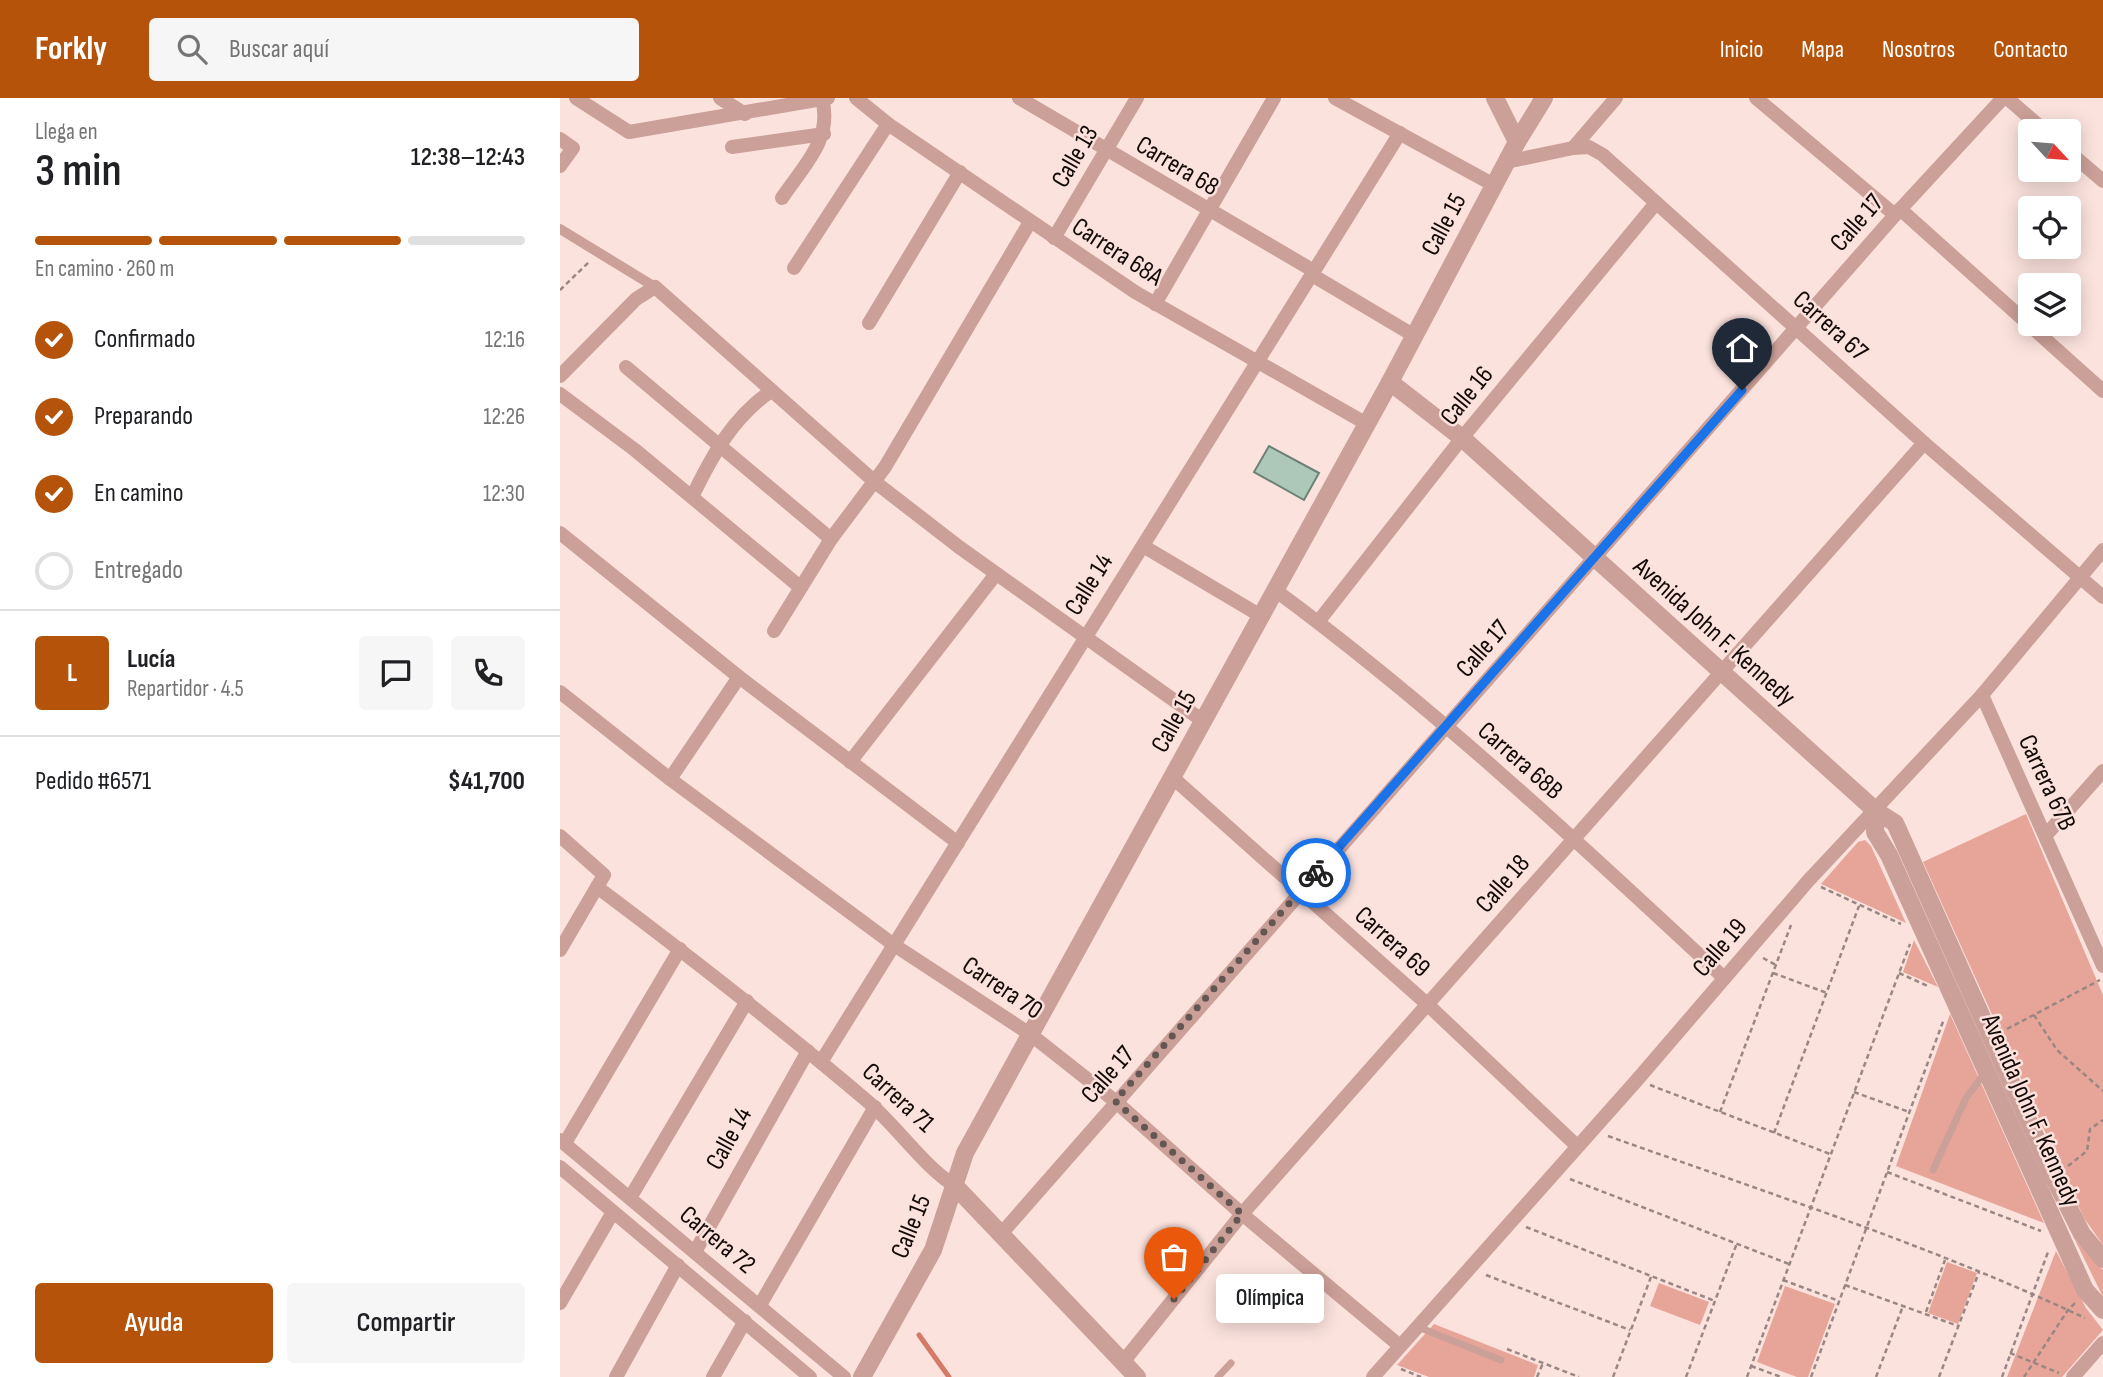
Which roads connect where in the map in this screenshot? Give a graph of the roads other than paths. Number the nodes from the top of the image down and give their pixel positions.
1 (576, 98) edge
2 (720, 98) edge
3 (828, 98) edge
4 (856, 98) edge
5 (1019, 98) edge
6 (1137, 98) edge
7 (1274, 98) edge
8 (1335, 98) edge
9 (1495, 98) edge
10 (1544, 98) edge
11 (1616, 98) edge
12 (1756, 98) edge
13 (822, 99) edge
14 (1998, 100) edge
15 (745, 114) junction
16 (2027, 119) edge
17 (888, 124) junction
18 (1400, 133) junction
19 (824, 134) junction
20 (560, 139) edge
21 (1517, 142) junction
22 (732, 147) dead end
23 (1573, 148) junction
24 (1106, 150) junction
25 (1506, 162) junction
26 (2081, 162) edge
27 (560, 166) edge
28 (960, 172) junction
29 (2103, 181) edge
30 (1494, 185) junction
31 (782, 198) dead end
32 (1656, 203) junction
33 (1209, 211) junction
34 (1897, 212) junction
35 (1030, 222) junction
36 (560, 229) edge
37 (1054, 239) junction
38 (794, 268) dead end
39 (1313, 273) junction
40 (655, 287) junction
41 (1155, 304) junction
42 (869, 323) dead end
43 (1797, 327) junction
44 (1413, 335) junction
45 (1257, 362) junction
46 (626, 367) dead end
47 (561, 373) edge
48 (1390, 382) junction
49 (771, 390) junction
50 (2103, 391) edge
51 (560, 394) edge
52 (1367, 424) junction
53 (1462, 438) junction
54 (1924, 443) junction
55 (717, 445) junction
56 (875, 482) junction
57 (692, 497) junction
58 (560, 533) edge
59 (831, 539) junction
60 (1143, 546) junction
61 (2103, 550) edge
62 (1594, 558) junction
63 (996, 574) junction
64 (2080, 577) junction
65 (800, 587) junction
66 (1275, 590) junction
67 (2103, 597) edge
68 (1261, 617) junction
69 (1318, 622) junction
70 (774, 631) dead end
71 (1087, 636) junction
72 (1724, 673) junction
73 (739, 677) junction
74 (560, 692) edge
75 (1982, 695) junction
76 (1203, 721) junction
77 (1446, 726) junction
78 (850, 762) junction
79 (2103, 771) edge
80 (1172, 777) junction
81 (670, 779) junction
82 (1876, 811) junction
83 (2046, 835) junction
84 (560, 836) edge
85 (1574, 838) junction
86 (958, 843) junction
87 (600, 881) junction
88 (1300, 891) junction
89 (894, 945) junction
90 (680, 949) junction
91 (560, 950) edge
92 (2103, 964) edge
93 (1724, 978) junction
94 (747, 1001) junction
95 (1427, 1004) junction
96 (1030, 1034) junction
97 (808, 1051) junction
98 (821, 1062) junction
99 (1986, 1070) junction
100 (1115, 1101) junction
101 (875, 1107) junction
102 (562, 1141) edge
103 (1577, 1146) junction
104 (560, 1167) edge
105 (1933, 1170) dead end
106 (955, 1186) junction
107 (630, 1198) junction
108 (613, 1212) junction
109 (1242, 1214) junction
110 (1001, 1234) junction
111 (695, 1252) junction
112 (2103, 1259) edge
113 (678, 1265) junction
114 (560, 1303) edge
115 (760, 1305) junction
116 (2097, 1315) edge
117 (745, 1321) junction
118 (1417, 1327) junction
119 (2103, 1343) edge
120 (1400, 1346) junction
121 (1501, 1360) dead end
122 (1123, 1362) junction
123 (1231, 1363) dead end
124 (616, 1377) edge
125 (713, 1377) edge
126 (810, 1377) edge
127 (844, 1377) edge
128 (862, 1377) edge
129 (1137, 1377) edge
130 (1218, 1377) edge
131 (1373, 1377) edge
132 (2073, 1377) edge

1 - 15 street
2 - 15 street
3 - 13 street
4 - 17 street, Carrera 68A
5 - 24 street, Carrera 68
6 - 24 street, Calle 13
7 - 33 street
8 - 18 street
9 - 21 street
10 - 21 street, Calle 15
11 - 23 street
12 - 34 street
13 - 15 street
13 - 19 street
14 - 16 street
14 - 34 street, Calle 17
17 - 28 street, Carrera 68A
17 - 38 street
18 - 30 street
18 - 39 street, Calle 14
19 - 22 street
19 - 31 street
20 - 27 street
21 - 25 street, Calle 15
23 - 25 street, Carrera 67
23 - 32 street, Carrera 67
24 - 33 street, Carrera 68
24 - 37 street, Calle 13
25 - 30 street, Calle 15
26 - 29 street
28 - 35 street, Carrera 68A
28 - 42 street
30 - 44 street, Calle 15
32 - 43 street, Carrera 67
32 - 53 street, Calle 16
33 - 39 street, Carrera 68
33 - 41 street
34 - 43 street, Calle 17
34 - 50 street
35 - 37 street, Carrera 68A
35 - 56 street
36 - 40 street
37 - 41 street, Carrera 68A
39 - 44 street, Carrera 68
39 - 45 street, Calle 14
40 - 47 street
40 - 49 street
41 - 45 street, Carrera 68A
43 - 54 street, Carrera 67
43 - 62 street, Calle 17
44 - 48 street, Calle 15
45 - 52 street, Carrera 68A
45 - 60 street, Calle 14
46 - 55 street
48 - 52 street, Calle 15
48 - 53 street, Avenida John F. Kennedy
49 - 55 street
49 - 56 street
51 - 57 street
52 - 66 street, Calle 15
53 - 62 street, Avenida John F. Kennedy
53 - 69 street, Calle 16
54 - 64 street, Carrera 67
54 - 72 street, Calle 18
55 - 57 street
55 - 59 street
56 - 59 street
56 - 63 street
57 - 65 street
58 - 73 street
59 - 65 street
60 - 68 street
60 - 71 street, Calle 14
61 - 64 street, Calle 19
62 - 72 street, Avenida John F. Kennedy
62 - 77 street, Calle 17
63 - 71 street
63 - 78 street
64 - 67 street, Carrera 67
64 - 75 street, Calle 19
65 - 70 street
66 - 68 street, Calle 15
66 - 69 street, Carrera 68B
68 - 76 street, Calle 15
69 - 77 street, Carrera 68B
71 - 76 street
71 - 86 street, Calle 14
72 - 82 street, Avenida John F. Kennedy
72 - 85 street, Calle 18
73 - 78 street
73 - 81 street
74 - 81 street, Carrera 70
75 - 82 street, Calle 19
75 - 83 street, Carrera 67B
76 - 80 street, Calle 15
77 - 85 street, Carrera 68B
77 - 88 street, Calle 17
78 - 86 street
79 - 83 street
80 - 88 street, Carrera 69
80 - 96 street, Calle 15
81 - 89 street, Carrera 70
82 - 93 street, Calle 19
82 - 99 street, Avenida John F. Kennedy
82 - 112 street, Avenida John F. Kennedy
83 - 92 street, Carrera 67B
84 - 87 street, Carrera 71
85 - 93 street, Carrera 68B
85 - 95 street, Calle 18
86 - 89 street, Calle 14
87 - 90 street, Carrera 71
87 - 91 street
88 - 95 street, Carrera 69
88 - 100 street, Calle 17
89 - 96 street, Carrera 70
89 - 98 street, Calle 14
90 - 94 street, Carrera 71
90 - 102 street
93 - 103 street, Calle 19
94 - 97 street, Carrera 71
94 - 107 street
95 - 103 street, Carrera 69
95 - 109 street, Calle 18
96 - 100 street, Carrera 70
96 - 106 street, Calle 15
97 - 98 street, Carrera 71
97 - 111 street, Calle 14
98 - 101 street, Carrera 71
99 - 105 lane
99 - 116 street, Avenida John F. Kennedy
100 - 109 street, Carrera 70
100 - 110 street, Calle 17
101 - 106 street, Carrera 71
101 - 115 street
102 - 107 street, Carrera 72
103 - 118 street, Calle 19
104 - 108 street, Carrera 72
106 - 110 street, Carrera 71
106 - 128 street, Calle 15
107 - 111 street, Carrera 72
108 - 113 street, Carrera 72
108 - 114 street
109 - 120 street, Carrera 70
109 - 122 street, Calle 18
110 - 122 street, Carrera 71
111 - 115 street, Carrera 72
113 - 117 street, Carrera 72
113 - 124 street
115 - 127 street, Carrera 72
117 - 125 street
117 - 126 street, Carrera 72
118 - 120 street, Calle 19
118 - 121 lane
119 - 132 street
120 - 131 street, Calle 19
122 - 129 street, Carrera 71
123 - 130 lane

